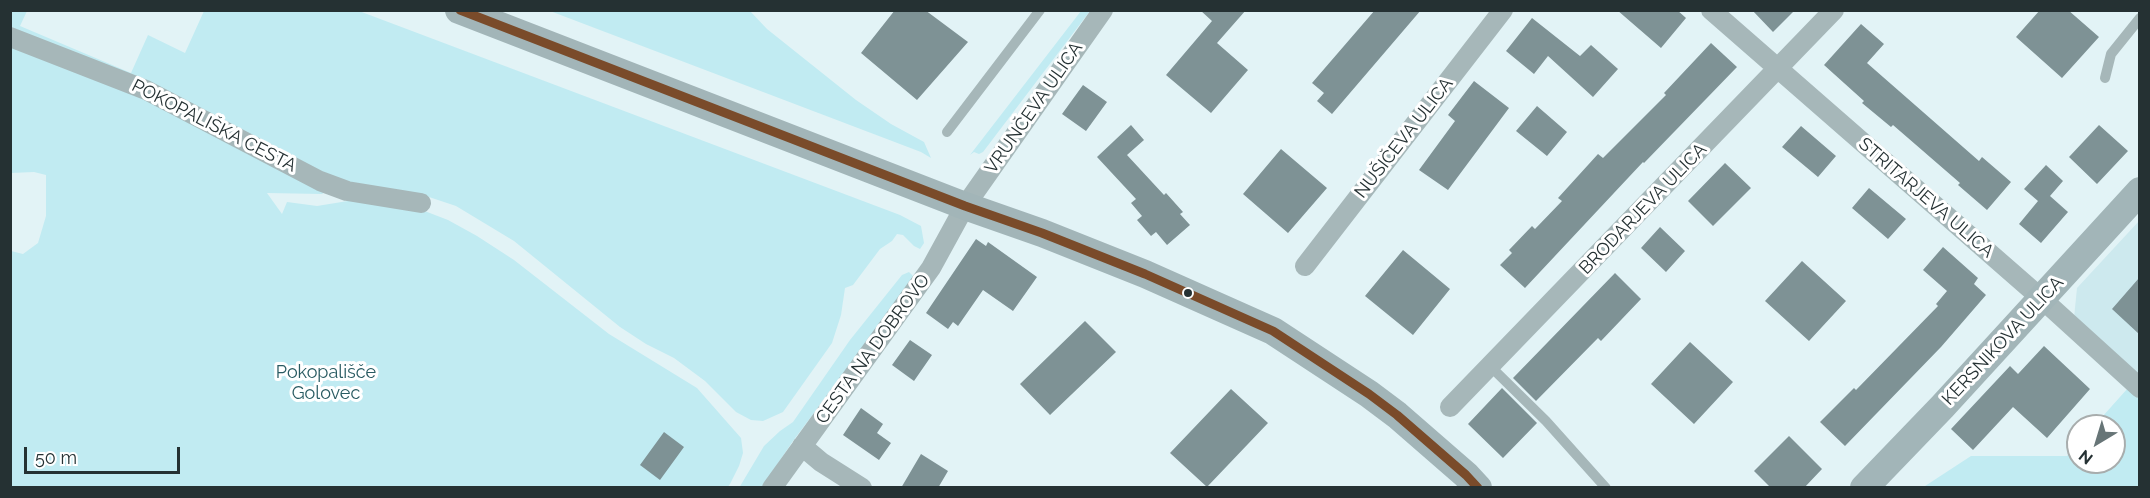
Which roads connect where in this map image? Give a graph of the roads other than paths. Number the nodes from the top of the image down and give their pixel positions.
1 (459, 10) edge
2 (1040, 10) edge
3 (1103, 10) edge
4 (1503, 10) edge
5 (1711, 10) edge
6 (1834, 10) edge
7 (2139, 18) edge
8 (10, 37) edge
9 (1779, 69) junction
10 (2105, 78) dead end
11 (946, 132) dead end
12 (2139, 191) edge
13 (421, 203) dead end
14 (965, 206) junction
15 (1305, 266) dead end
16 (2042, 299) junction
17 (1490, 366) junction
18 (2139, 388) edge
19 (1450, 407) dead end
20 (802, 446) junction
21 (772, 488) edge
22 (862, 488) edge
23 (1478, 488) edge
24 (1606, 488) edge
25 (1864, 488) edge

1 - 14 street
2 - 11 lane
3 - 14 street, VRUNČEVA ULICA
4 - 15 street, NUŠIČEVA ULICA
5 - 9 street, STRITARJEVA ULICA
6 - 9 street, BRODARJEVA ULICA
7 - 10 lane
8 - 13 street, POKOPALIŠKA CESTA
9 - 16 street, STRITARJEVA ULICA
9 - 17 street, BRODARJEVA ULICA
12 - 16 street, KERSNIKOVA ULICA
14 - 20 street, CESTA NA DOBROVO
14 - 23 street
16 - 18 street, STRITARJEVA ULICA
16 - 25 street, KERSNIKOVA ULICA
17 - 19 street, BRODARJEVA ULICA
17 - 24 lane
20 - 21 street, CESTA NA DOBROVO
20 - 22 street

